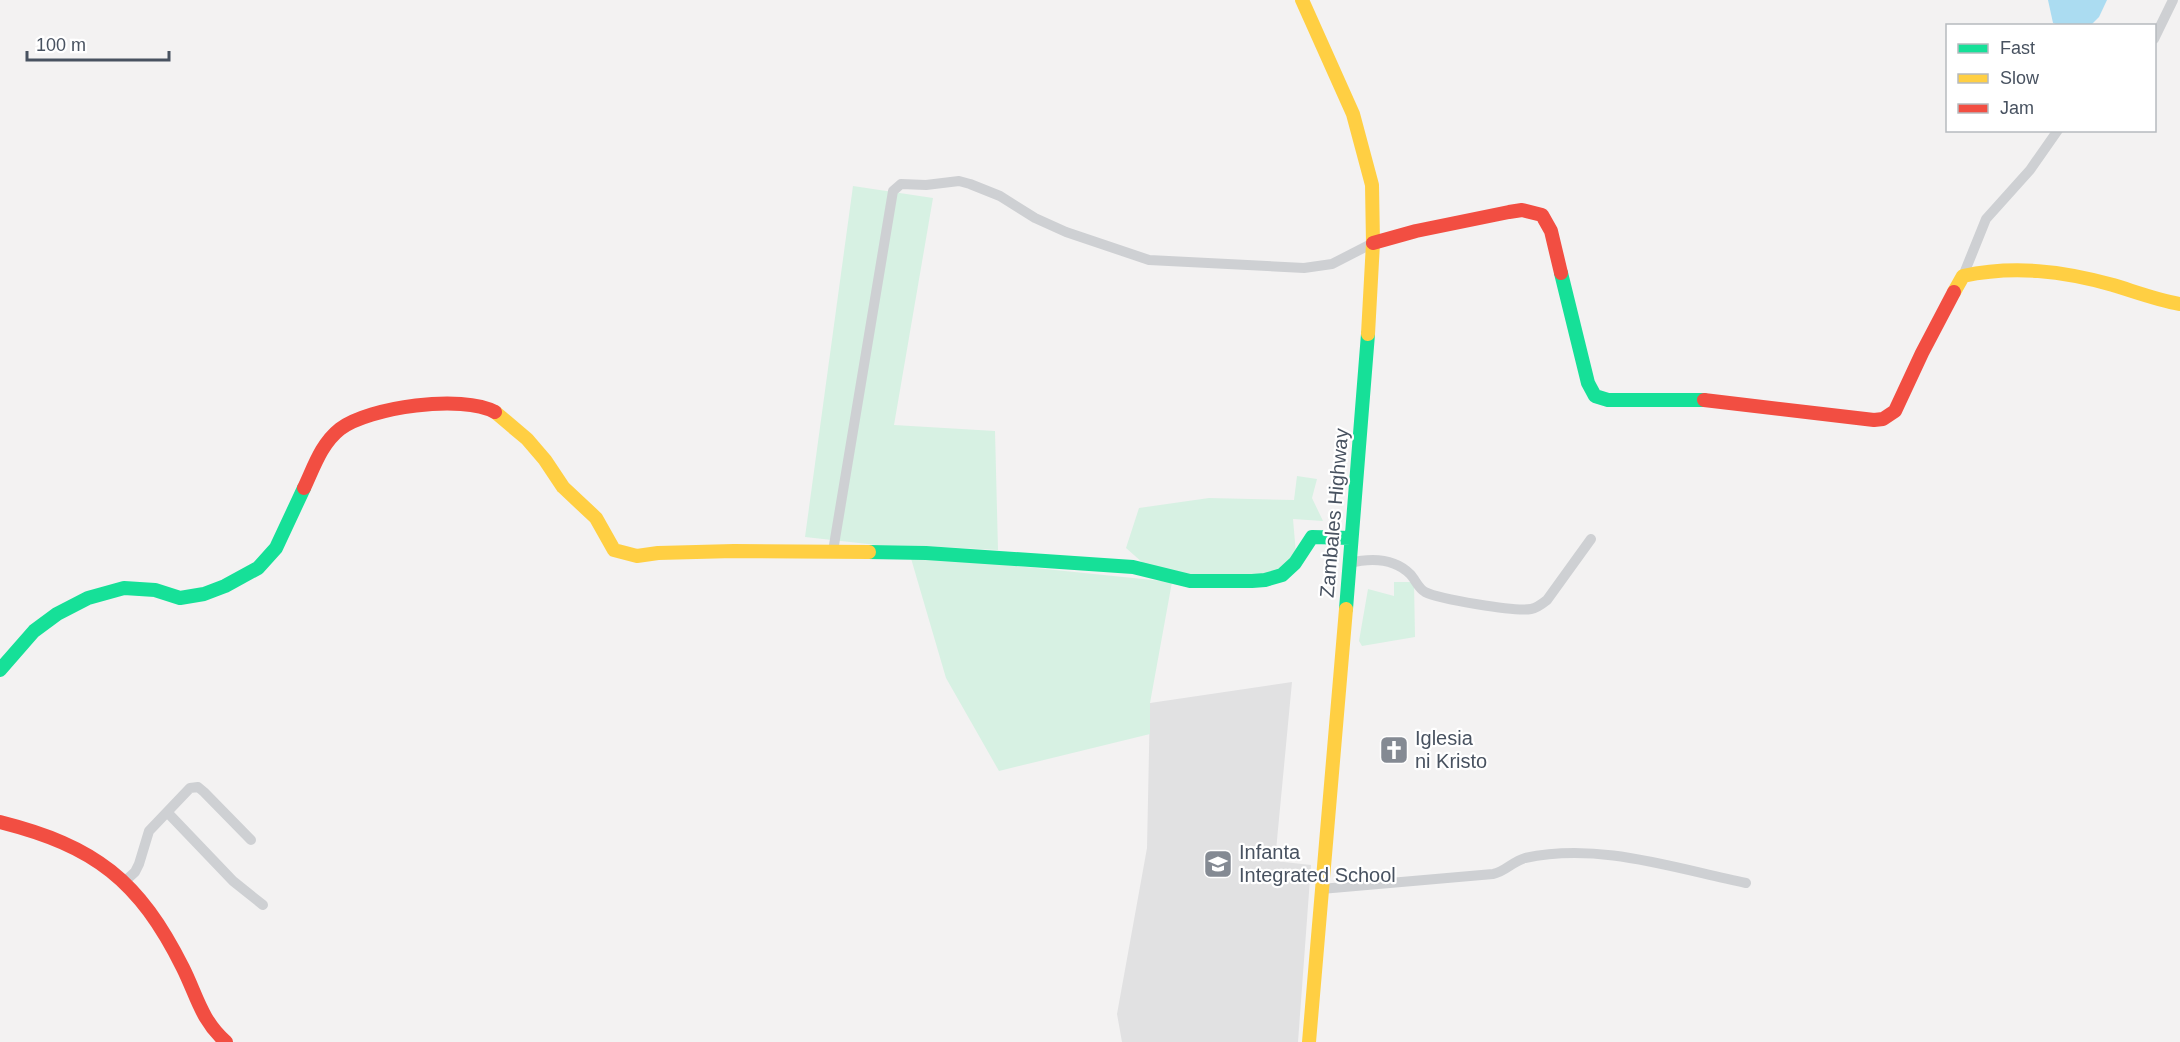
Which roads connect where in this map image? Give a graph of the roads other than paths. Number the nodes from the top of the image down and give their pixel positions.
1 (1302, 0) edge
2 (2173, 0) edge
3 (2156, 35) edge
4 (2057, 132) edge
5 (1373, 243) junction
6 (1963, 276) junction
7 (2180, 304) edge
8 (1351, 538) junction
9 (1591, 539) dead end
10 (833, 551) junction
11 (1349, 563) junction
12 (0, 670) edge
13 (167, 812) junction
14 (0, 822) edge
15 (251, 840) dead end
16 (124, 882) junction
17 (1746, 883) dead end
18 (1321, 889) junction
19 (262, 905) dead end
20 (226, 1042) edge
21 (1309, 1042) edge

1 - 5 street, Zambales Highway
2 - 3 street
4 - 6 street
5 - 6 street
5 - 8 street, Zambales Highway
5 - 10 street
6 - 7 street
8 - 10 street
8 - 11 street, Zambales Highway
9 - 11 street
10 - 12 street
11 - 18 street, Zambales Highway
13 - 15 street
13 - 16 street
13 - 19 street
14 - 16 street
16 - 20 street
17 - 18 street
18 - 21 street, Zambales Highway

